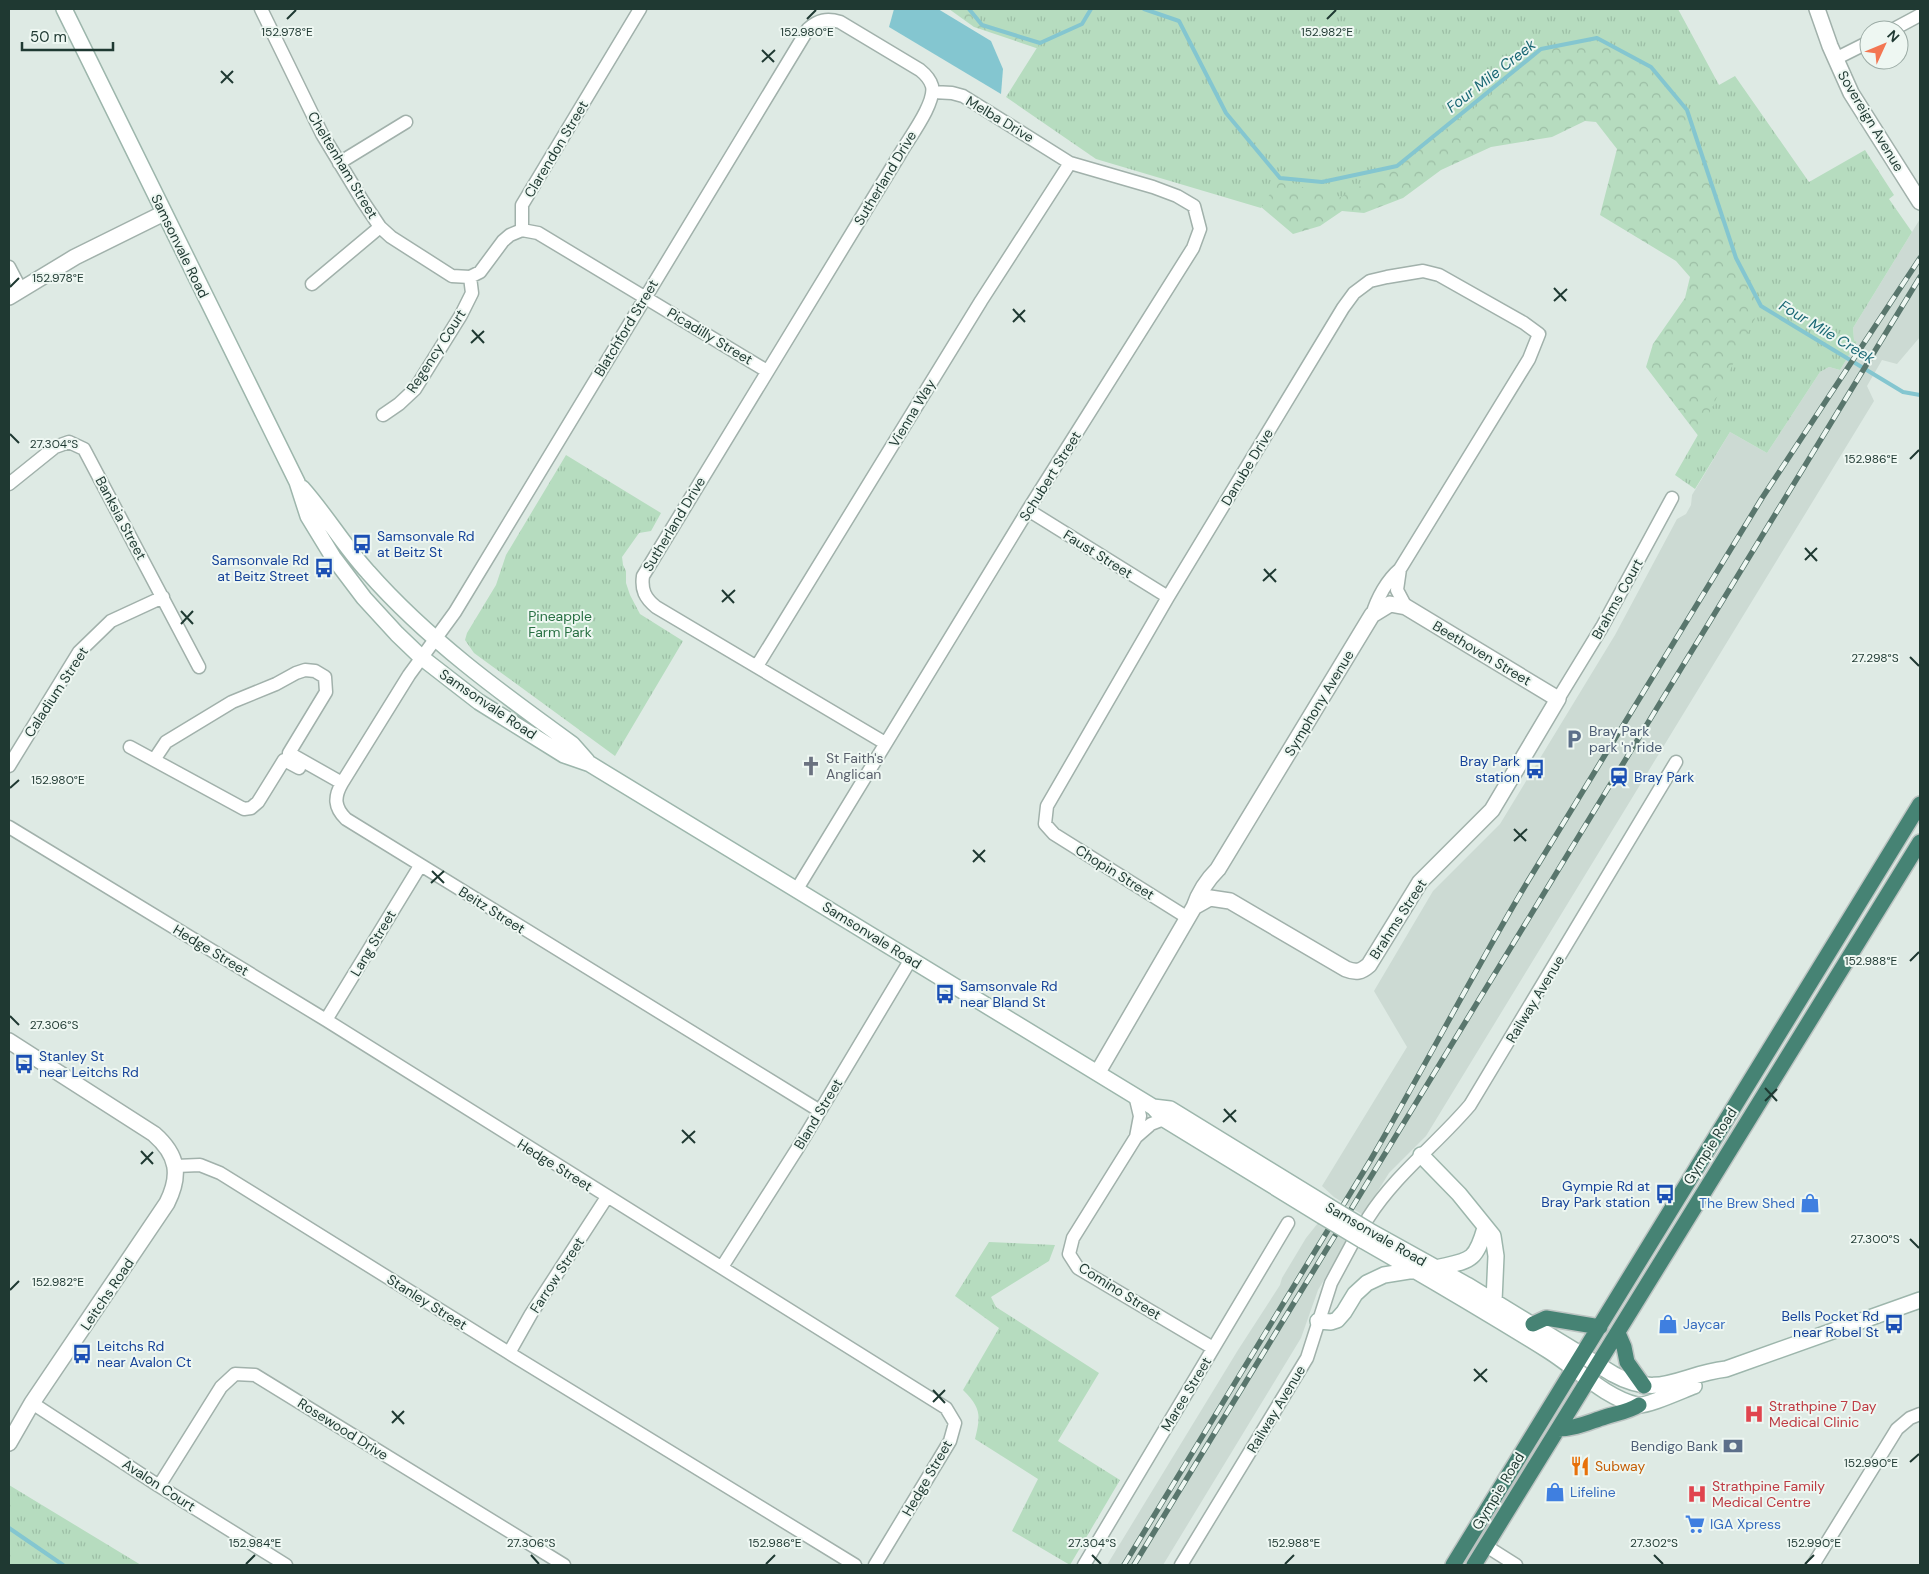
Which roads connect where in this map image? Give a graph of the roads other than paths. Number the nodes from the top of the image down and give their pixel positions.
1 (64, 9) edge
2 (260, 9) edge
3 (640, 9) edge
4 (1817, 9) edge
5 (1920, 14) edge
6 (1909, 20) edge
7 (1859, 47) edge
8 (1836, 59) junction
9 (932, 92) junction
10 (406, 122) dead end
11 (339, 163) junction
12 (1070, 163) junction
13 (1920, 202) edge
14 (1194, 206) joint
15 (164, 213) junction
16 (380, 227) junction
17 (522, 230) junction
18 (9, 267) edge
19 (470, 277) junction
20 (312, 284) dead end
21 (15, 294) edge
22 (645, 297) junction
23 (1539, 334) joint
24 (767, 371) junction
25 (383, 415) dead end
26 (297, 482) junction
27 (9, 484) edge
28 (1672, 498) dead end
29 (1028, 510) junction
30 (1400, 569) junction
31 (163, 597) junction
32 (1168, 597) junction
33 (1406, 607) junction
34 (1372, 615) junction
35 (435, 639) junction
36 (421, 658) junction
37 (757, 666) junction
38 (199, 668) dead end
39 (1558, 699) junction
40 (885, 743) junction
41 (130, 747) dead end
42 (154, 760) junction
43 (1676, 762) dead end
44 (590, 764) junction
45 (9, 766) edge
46 (340, 787) junction
47 (1920, 806) edge
48 (1045, 824) joint
49 (9, 828) edge
50 (1920, 842) edge
51 (420, 866) junction
52 (1218, 869) junction
53 (797, 889) junction
54 (1230, 901) junction
55 (1191, 912) junction
56 (911, 959) junction
57 (326, 1020) junction
58 (9, 1041) edge
59 (1098, 1072) junction
60 (1135, 1096) junction
61 (1153, 1107) junction
62 (820, 1111) junction
63 (1164, 1119) junction
64 (1136, 1137) junction
65 (1421, 1155) junction
66 (176, 1166) junction
67 (607, 1197) junction
68 (1325, 1211) junction
69 (1288, 1223) dead end
70 (1485, 1228) junction
71 (1363, 1233) junction
72 (722, 1267) junction
73 (1436, 1268) junction
74 (1415, 1270) junction
75 (1920, 1300) edge
76 (1494, 1301) junction
77 (1318, 1321) junction
78 (1533, 1324) junction
79 (1600, 1327) junction
80 (1618, 1333) junction
81 (1214, 1348) junction
82 (509, 1353) junction
83 (1581, 1354) junction
84 (1598, 1365) junction
85 (1573, 1368) junction
86 (1726, 1369) junction
87 (1590, 1379) junction
88 (1644, 1386) junction
89 (32, 1403) junction
90 (1639, 1405) junction
91 (1920, 1414) edge
92 (1558, 1429) junction
93 (9, 1443) edge
94 (159, 1486) junction
95 (1486, 1546) junction
96 (286, 1565) edge
97 (564, 1565) edge
98 (855, 1565) edge
99 (875, 1565) edge
100 (1084, 1565) edge
101 (1181, 1565) edge
102 (1453, 1565) edge
103 (1474, 1565) edge
104 (1516, 1565) edge
105 (1813, 1565) edge

1 - 15 main road, Samsonvale Road
2 - 11 street, Cheltenham Street
3 - 17 street, Clarendon Street
4 - 8 main road, Sovereign Avenue
5 - 6 street
7 - 8 street
8 - 13 main road, Sovereign Avenue
9 - 12 street, Melba Drive
9 - 22 street, Blatchford Street
9 - 24 street, Sutherland Drive
10 - 11 street
11 - 16 street, Cheltenham Street
12 - 14 street, Melba Drive
12 - 37 street, Vienna Way
14 - 29 street, Schubert Street
15 - 21 main road
15 - 26 main road, Samsonvale Road
16 - 19 street, Cheltenham Street
16 - 20 street
17 - 19 street
17 - 22 street, Picadilly Street
18 - 21 street
19 - 25 street, Regency Court
22 - 24 street, Picadilly Street
22 - 35 street, Blatchford Street
23 - 30 street, Symphony Avenue
23 - 32 street, Danube Drive
24 - 37 street, Sutherland Drive
26 - 35 main road, Samsonvale Road
26 - 36 main road, Samsonvale Road
27 - 31 street, Banksia Street
28 - 39 street, Brahms Court
29 - 32 street, Faust Street
29 - 40 street, Schubert Street
30 - 33 street
30 - 34 street, Symphony Avenue
31 - 38 street, Banksia Street
31 - 45 street, Caladium Street
32 - 48 street, Danube Drive
33 - 34 main road
33 - 39 main road, Beethoven Street
34 - 52 main road, Symphony Avenue
35 - 36 street
35 - 44 main road, Samsonvale Road
36 - 44 main road, Samsonvale Road
36 - 46 street
37 - 40 street, Sutherland Drive
39 - 54 main road, Brahms Street
40 - 53 street
41 - 42 street
42 - 46 street
42 - 46 street
43 - 65 street, Railway Avenue
44 - 53 main road, Samsonvale Road
46 - 51 street, Beitz Street
47 - 79 highway, Gympie Road
48 - 55 street, Chopin Street
49 - 57 street, Hedge Street
50 - 80 highway, Gympie Road
51 - 57 street, Lang Street
51 - 62 street, Beitz Street
52 - 54 main road
52 - 55 main road, Symphony Avenue
53 - 56 main road, Samsonvale Road
54 - 55 main road, Brahms Street
55 - 59 main road, Symphony Avenue
56 - 59 main road, Samsonvale Road
56 - 62 street, Bland Street
57 - 67 street, Hedge Street
58 - 66 main road
59 - 60 main road, Samsonvale Road
60 - 61 main road, Samsonvale Road
60 - 64 street, Comino Street
61 - 63 main road, Samsonvale Road
61 - 68 main road, Samsonvale Road
62 - 72 street, Bland Street
63 - 64 street, Comino Street
63 - 68 main road, Samsonvale Road
64 - 81 street, Comino Street
65 - 70 main road
65 - 71 street, Railway Avenue
66 - 82 street, Stanley Street
66 - 89 main road, Leitchs Road
67 - 72 street, Hedge Street
67 - 82 street, Farrow Street
68 - 71 main road, Samsonvale Road, bridge
69 - 81 street, Maree Street
70 - 73 main road
70 - 76 main road
71 - 73 main road, Samsonvale Road
71 - 74 main road, Samsonvale Road
71 - 77 street, Railway Avenue
72 - 99 street, Hedge Street
73 - 76 main road, Samsonvale Road
74 - 77 main road
74 - 85 main road, Samsonvale Road
75 - 86 main road
76 - 78 main road, Samsonvale Road
77 - 101 street, Railway Avenue
78 - 79 highway
78 - 83 main road, Samsonvale Road
79 - 83 highway, Gympie Road
80 - 84 highway, Gympie Road
80 - 88 highway
81 - 100 street, Maree Street
82 - 98 street, Stanley Street
83 - 84 main road, Samsonvale Road
83 - 85 highway, Gympie Road
84 - 87 highway, Gympie Road
84 - 88 main road, Samsonvale Road
85 - 87 main road, Samsonvale Road
85 - 102 highway, Gympie Road
86 - 88 main road
86 - 90 main road
87 - 90 main road, Samsonvale Road
87 - 92 highway, Gympie Road
89 - 93 main road, Leitchs Road
89 - 94 street, Avalon Court
90 - 92 highway
91 - 105 street
92 - 95 highway, Gympie Road
94 - 96 street, Avalon Court
94 - 97 street, Rosewood Drive
95 - 103 highway, Gympie Road
95 - 104 street

